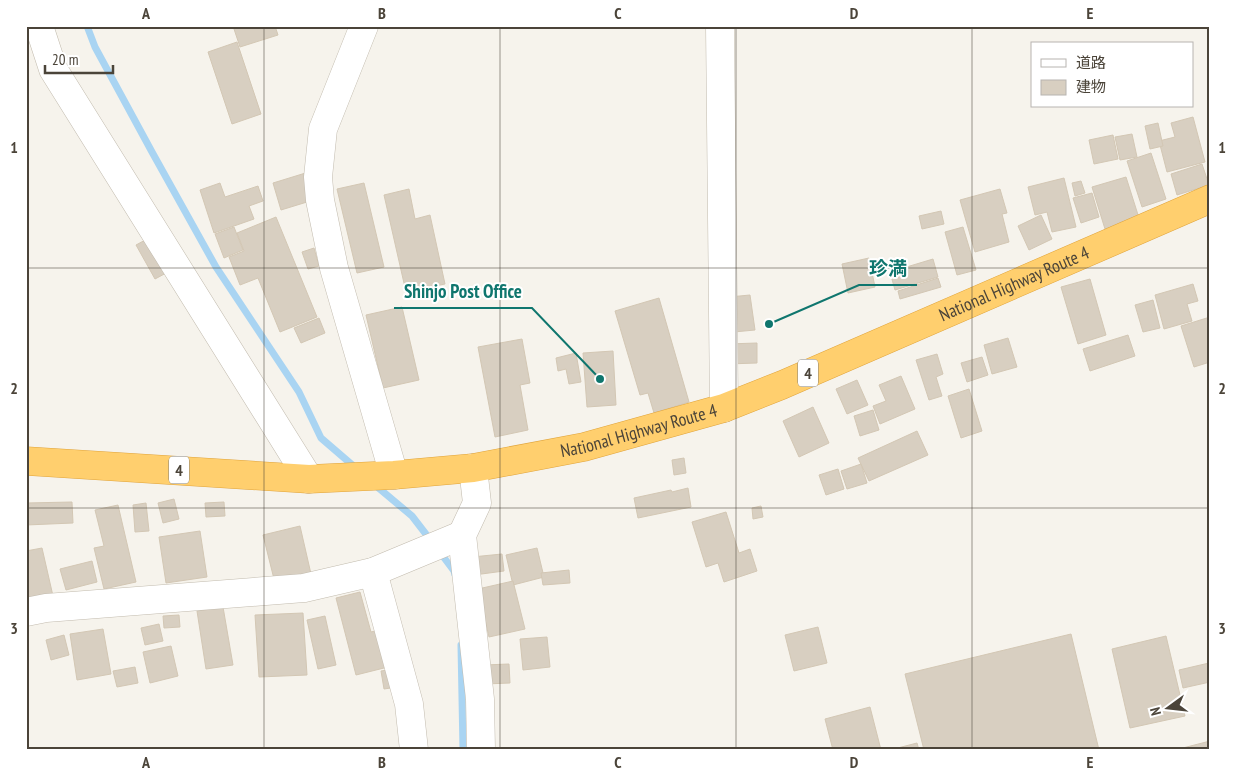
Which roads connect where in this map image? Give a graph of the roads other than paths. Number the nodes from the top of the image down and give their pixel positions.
1 (39, 26) edge
2 (364, 26) edge
3 (720, 26) edge
4 (1210, 199) edge
5 (724, 408) junction
6 (26, 460) edge
7 (473, 468) junction
8 (390, 475) junction
9 (321, 479) junction
10 (456, 538) junction
11 (373, 572) junction
12 (26, 612) edge
13 (414, 750) edge
14 (480, 750) edge

1 - 9 street
2 - 8 street
3 - 5 street
4 - 5 highway, National Highway Route 4 / 4
5 - 7 highway, National Highway Route 4 / 4
6 - 9 highway, National Highway Route 4 / 4
7 - 8 highway, National Highway Route 4 / 4
7 - 10 street
8 - 9 highway, National Highway Route 4 / 4
10 - 11 street
10 - 14 street
11 - 12 street
11 - 13 street

